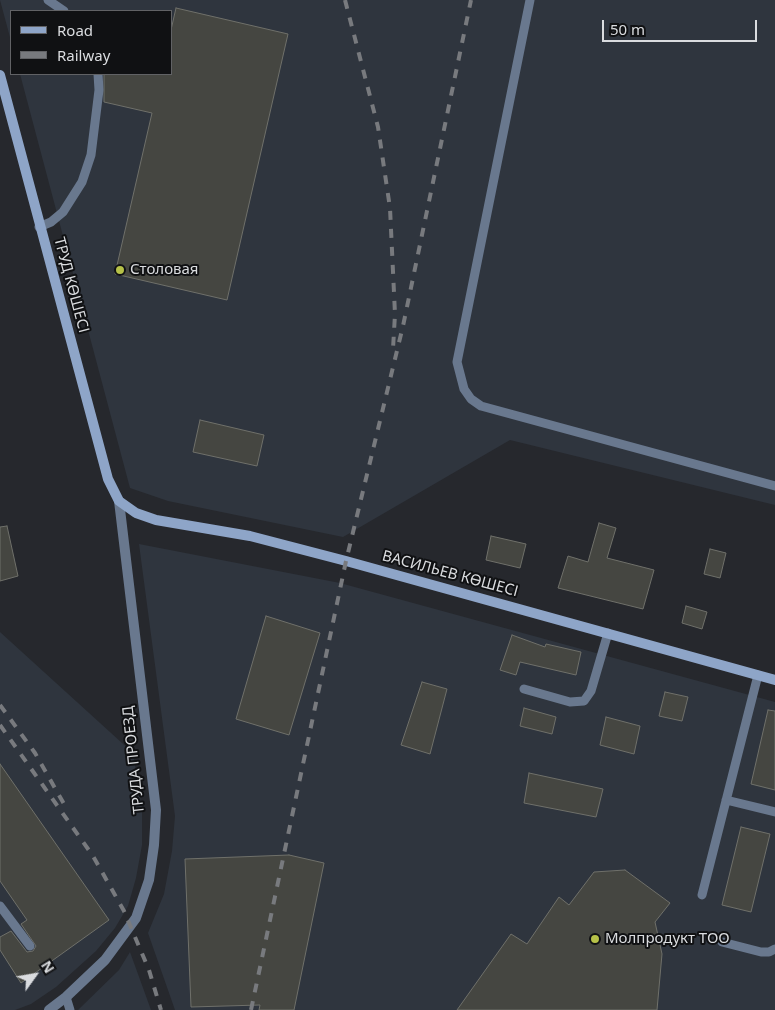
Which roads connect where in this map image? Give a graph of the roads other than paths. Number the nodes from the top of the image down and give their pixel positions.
1 (48, 0) edge
2 (530, 0) edge
3 (63, 10) edge
4 (0, 75) edge
5 (98, 75) edge
6 (39, 227) junction
7 (775, 486) edge
8 (119, 501) junction
9 (608, 632) junction
10 (758, 675) junction
11 (775, 680) edge
12 (524, 689) dead end
13 (726, 800) junction
14 (775, 812) edge
15 (702, 895) dead end
16 (0, 906) edge
17 (722, 942) dead end
18 (30, 946) dead end
19 (775, 949) edge
20 (66, 997) junction
21 (49, 1010) edge
22 (70, 1010) edge

1 - 3 lane
2 - 7 lane
4 - 6 street, ТРУД КӨШЕСІ
5 - 6 lane
6 - 8 street, ТРУД КӨШЕСІ
8 - 9 street, ВАСИЛЬЕВ КӨШЕСІ
8 - 20 street, ТРУДА ПРОЕЗД
9 - 10 street, ВАСИЛЬЕВ КӨШЕСІ
9 - 12 lane
10 - 11 street, ВАСИЛЬЕВ КӨШЕСІ
10 - 13 lane
13 - 14 lane
13 - 15 lane
16 - 18 lane
17 - 19 lane
20 - 21 street, ТРУДА ПРОЕЗД
20 - 22 lane

